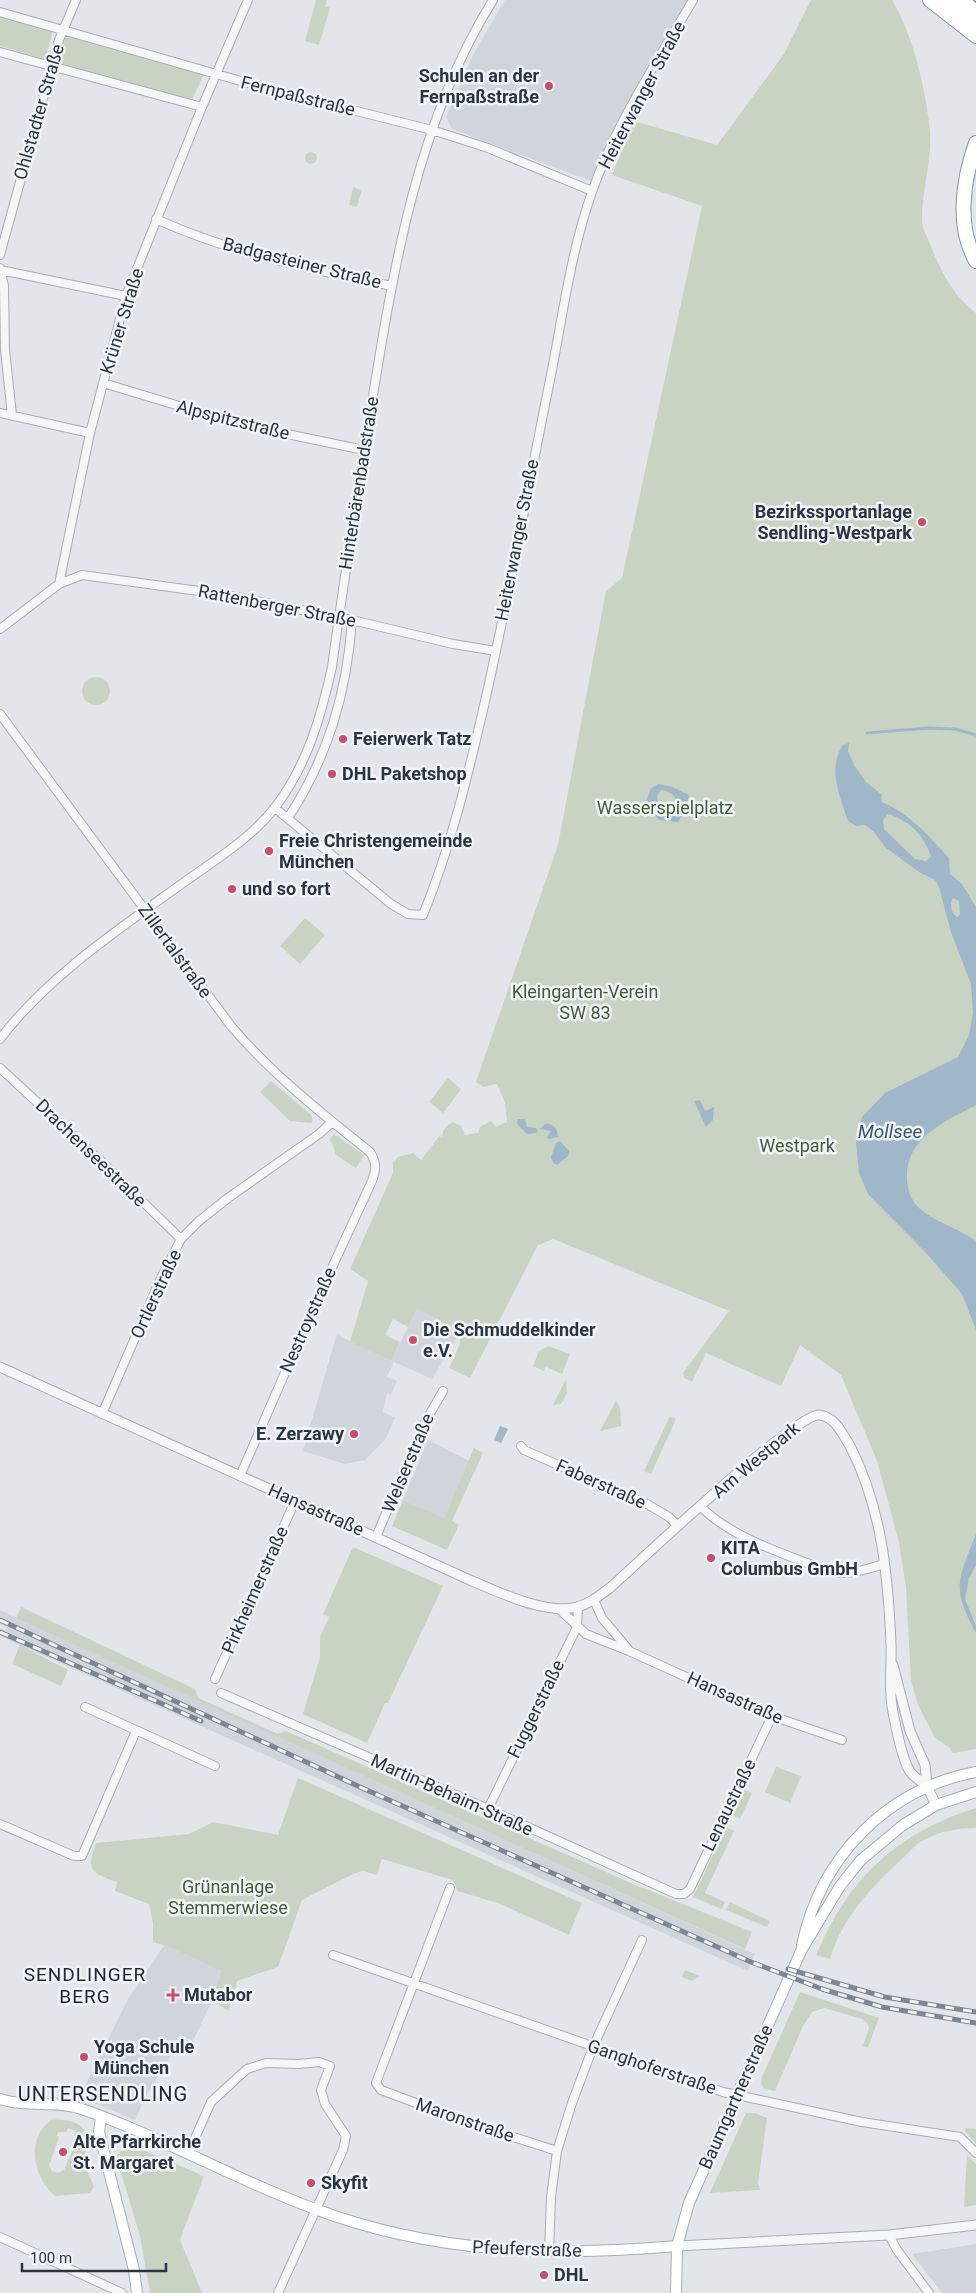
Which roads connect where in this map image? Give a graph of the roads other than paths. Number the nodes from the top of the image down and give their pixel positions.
1 (76, 0) edge
2 (248, 0) edge
3 (493, 0) edge
4 (694, 0) edge
5 (930, 0) edge
6 (948, 0) edge
7 (963, 0) edge
8 (976, 10) edge
9 (0, 12) edge
10 (976, 22) edge
11 (62, 30) junction
12 (976, 36) edge
13 (0, 52) edge
14 (52, 66) junction
15 (216, 74) junction
16 (202, 107) junction
17 (432, 130) junction
18 (976, 143) edge
19 (592, 191) junction
20 (156, 218) junction
21 (0, 254) edge
22 (976, 261) edge
23 (0, 269) edge
24 (392, 286) junction
25 (126, 296) junction
26 (103, 383) junction
27 (0, 413) edge
28 (12, 415) junction
29 (90, 433) junction
30 (364, 450) junction
31 (59, 584) junction
32 (338, 618) junction
33 (352, 620) junction
34 (0, 629) edge
35 (496, 651) junction
36 (0, 714) edge
37 (275, 808) junction
38 (288, 818) junction
39 (146, 910) junction
40 (0, 1039) edge
41 (0, 1068) edge
42 (332, 1122) junction
43 (376, 1164) joint
44 (181, 1240) junction
45 (0, 1367) edge
46 (443, 1391) dead end
47 (102, 1414) junction
48 (521, 1446) dead end
49 (240, 1476) junction
50 (295, 1500) junction
51 (700, 1506) junction
52 (678, 1526) junction
53 (376, 1537) junction
54 (885, 1564) junction
55 (594, 1600) junction
56 (578, 1607) junction
57 (558, 1608) junction
58 (577, 1627) junction
59 (630, 1650) junction
60 (892, 1659) junction
61 (215, 1679) dead end
62 (221, 1693) dead end
63 (85, 1707) dead end
64 (772, 1716) junction
65 (136, 1731) junction
66 (842, 1740) dead end
67 (215, 1766) dead end
68 (976, 1772) edge
69 (927, 1787) junction
70 (976, 1792) edge
71 (936, 1805) junction
72 (488, 1809) junction
73 (0, 1824) edge
74 (450, 1888) dead end
75 (684, 1894) joint
76 (642, 1940) dead end
77 (801, 1950) junction
78 (333, 1955) dead end
79 (413, 1983) junction
80 (593, 2047) junction
81 (736, 2095) junction
82 (0, 2099) edge
83 (101, 2117) junction
84 (557, 2151) junction
85 (976, 2152) edge
86 (188, 2154) junction
87 (315, 2210) junction
88 (976, 2226) edge
89 (889, 2235) junction
90 (0, 2237) edge
91 (676, 2246) junction
92 (549, 2252) junction
93 (122, 2293) edge
94 (137, 2293) edge
95 (278, 2293) edge
96 (676, 2293) edge
97 (929, 2293) edge

1 - 11 street, Ohlstadter Straße
2 - 15 street, Krüner Straße
3 - 17 street, Hinterbärenbadstraße
4 - 19 street, Heiterwanger Straße
5 - 12 highway
6 - 10 highway
7 - 8 highway
9 - 11 street, Fernpaßstraße
11 - 14 street, Ohlstadter Straße
11 - 15 street, Fernpaßstraße
13 - 14 street
14 - 16 street
14 - 21 street, Ohlstadter Straße
15 - 16 street, Krüner Straße
15 - 17 street, Fernpaßstraße
16 - 20 street, Krüner Straße
17 - 19 street, Fernpaßstraße
17 - 24 street, Hinterbärenbadstraße
18 - 22 highway
19 - 35 street, Heiterwanger Straße
20 - 24 street, Badgasteiner Straße
20 - 25 street, Krüner Straße
23 - 25 street
23 - 28 street
24 - 30 street, Hinterbärenbadstraße
25 - 26 street, Krüner Straße
26 - 29 street, Krüner Straße
26 - 30 street, Alpspitzstraße
27 - 28 street
28 - 29 street
29 - 31 street, Krüner Straße
30 - 32 street, Hinterbärenbadstraße
31 - 32 street, Rattenberger Straße
31 - 34 street
32 - 33 street, Rattenberger Straße
32 - 37 street, Hinterbärenbadstraße
33 - 35 street, Rattenberger Straße
33 - 38 street
35 - 38 street, Heiterwanger Straße
36 - 39 street, Zillertalstraße
37 - 38 street, Heiterwanger Straße
37 - 39 street, Hinterbärenbadstraße
39 - 40 street, Hinterbärenbadstraße
39 - 42 street, Zillertalstraße
41 - 44 street, Drachenseestraße
42 - 43 street, Zillertalstraße
42 - 44 street, Ortlerstraße
43 - 49 street, Nestroystraße
44 - 47 street, Ortlerstraße
45 - 47 street, Hansastraße
46 - 53 street, Welserstraße
47 - 49 street, Hansastraße
48 - 52 street, Faberstraße
49 - 50 street, Hansastraße
50 - 53 street, Hansastraße
50 - 61 street, Pirkheimerstraße
51 - 52 street, Am Westpark
51 - 54 street
51 - 54 street, Am Westpark
52 - 55 street, Am Westpark
53 - 57 street, Hansastraße
54 - 60 street, Am Westpark
55 - 56 street, Am Westpark
55 - 59 street, Hansastraße
56 - 57 street, Am Westpark
56 - 58 street, Fuggerstraße
57 - 58 street, Hansastraße
58 - 59 street, Hansastraße
58 - 72 street, Fuggerstraße
59 - 64 street, Hansastraße
60 - 69 street, Am Westpark
60 - 69 street, Am Westpark
62 - 72 street, Martin-Behaim-Straße
63 - 65 street
64 - 66 street, Hansastraße
64 - 75 street, Lenaustraße
65 - 67 street
65 - 73 street
68 - 69 main road
69 - 71 street, Am Westpark
69 - 77 main road, Baumgartnerstraße
70 - 71 main road
71 - 77 main road, Baumgartnerstraße
72 - 75 street, Martin-Behaim-Straße
74 - 79 street
76 - 80 street
77 - 81 main road, Baumgartnerstraße
78 - 79 street, Ganghoferstraße
79 - 80 street, Ganghoferstraße
79 - 84 street, Maronstraße
80 - 81 street, Ganghoferstraße
80 - 84 street
81 - 85 street, Ganghoferstraße
81 - 91 main road, Baumgartnerstraße
82 - 83 main road, Pfeuferstraße
83 - 86 main road, Pfeuferstraße
83 - 94 main road
84 - 92 street
86 - 87 main road, Pfeuferstraße
86 - 87 street
87 - 92 main road, Pfeuferstraße
87 - 95 street
88 - 89 street, Pfeuferstraße
89 - 91 street, Pfeuferstraße
89 - 97 street
90 - 93 street
91 - 92 main road, Pfeuferstraße
91 - 96 main road, Baumgartnerstraße

